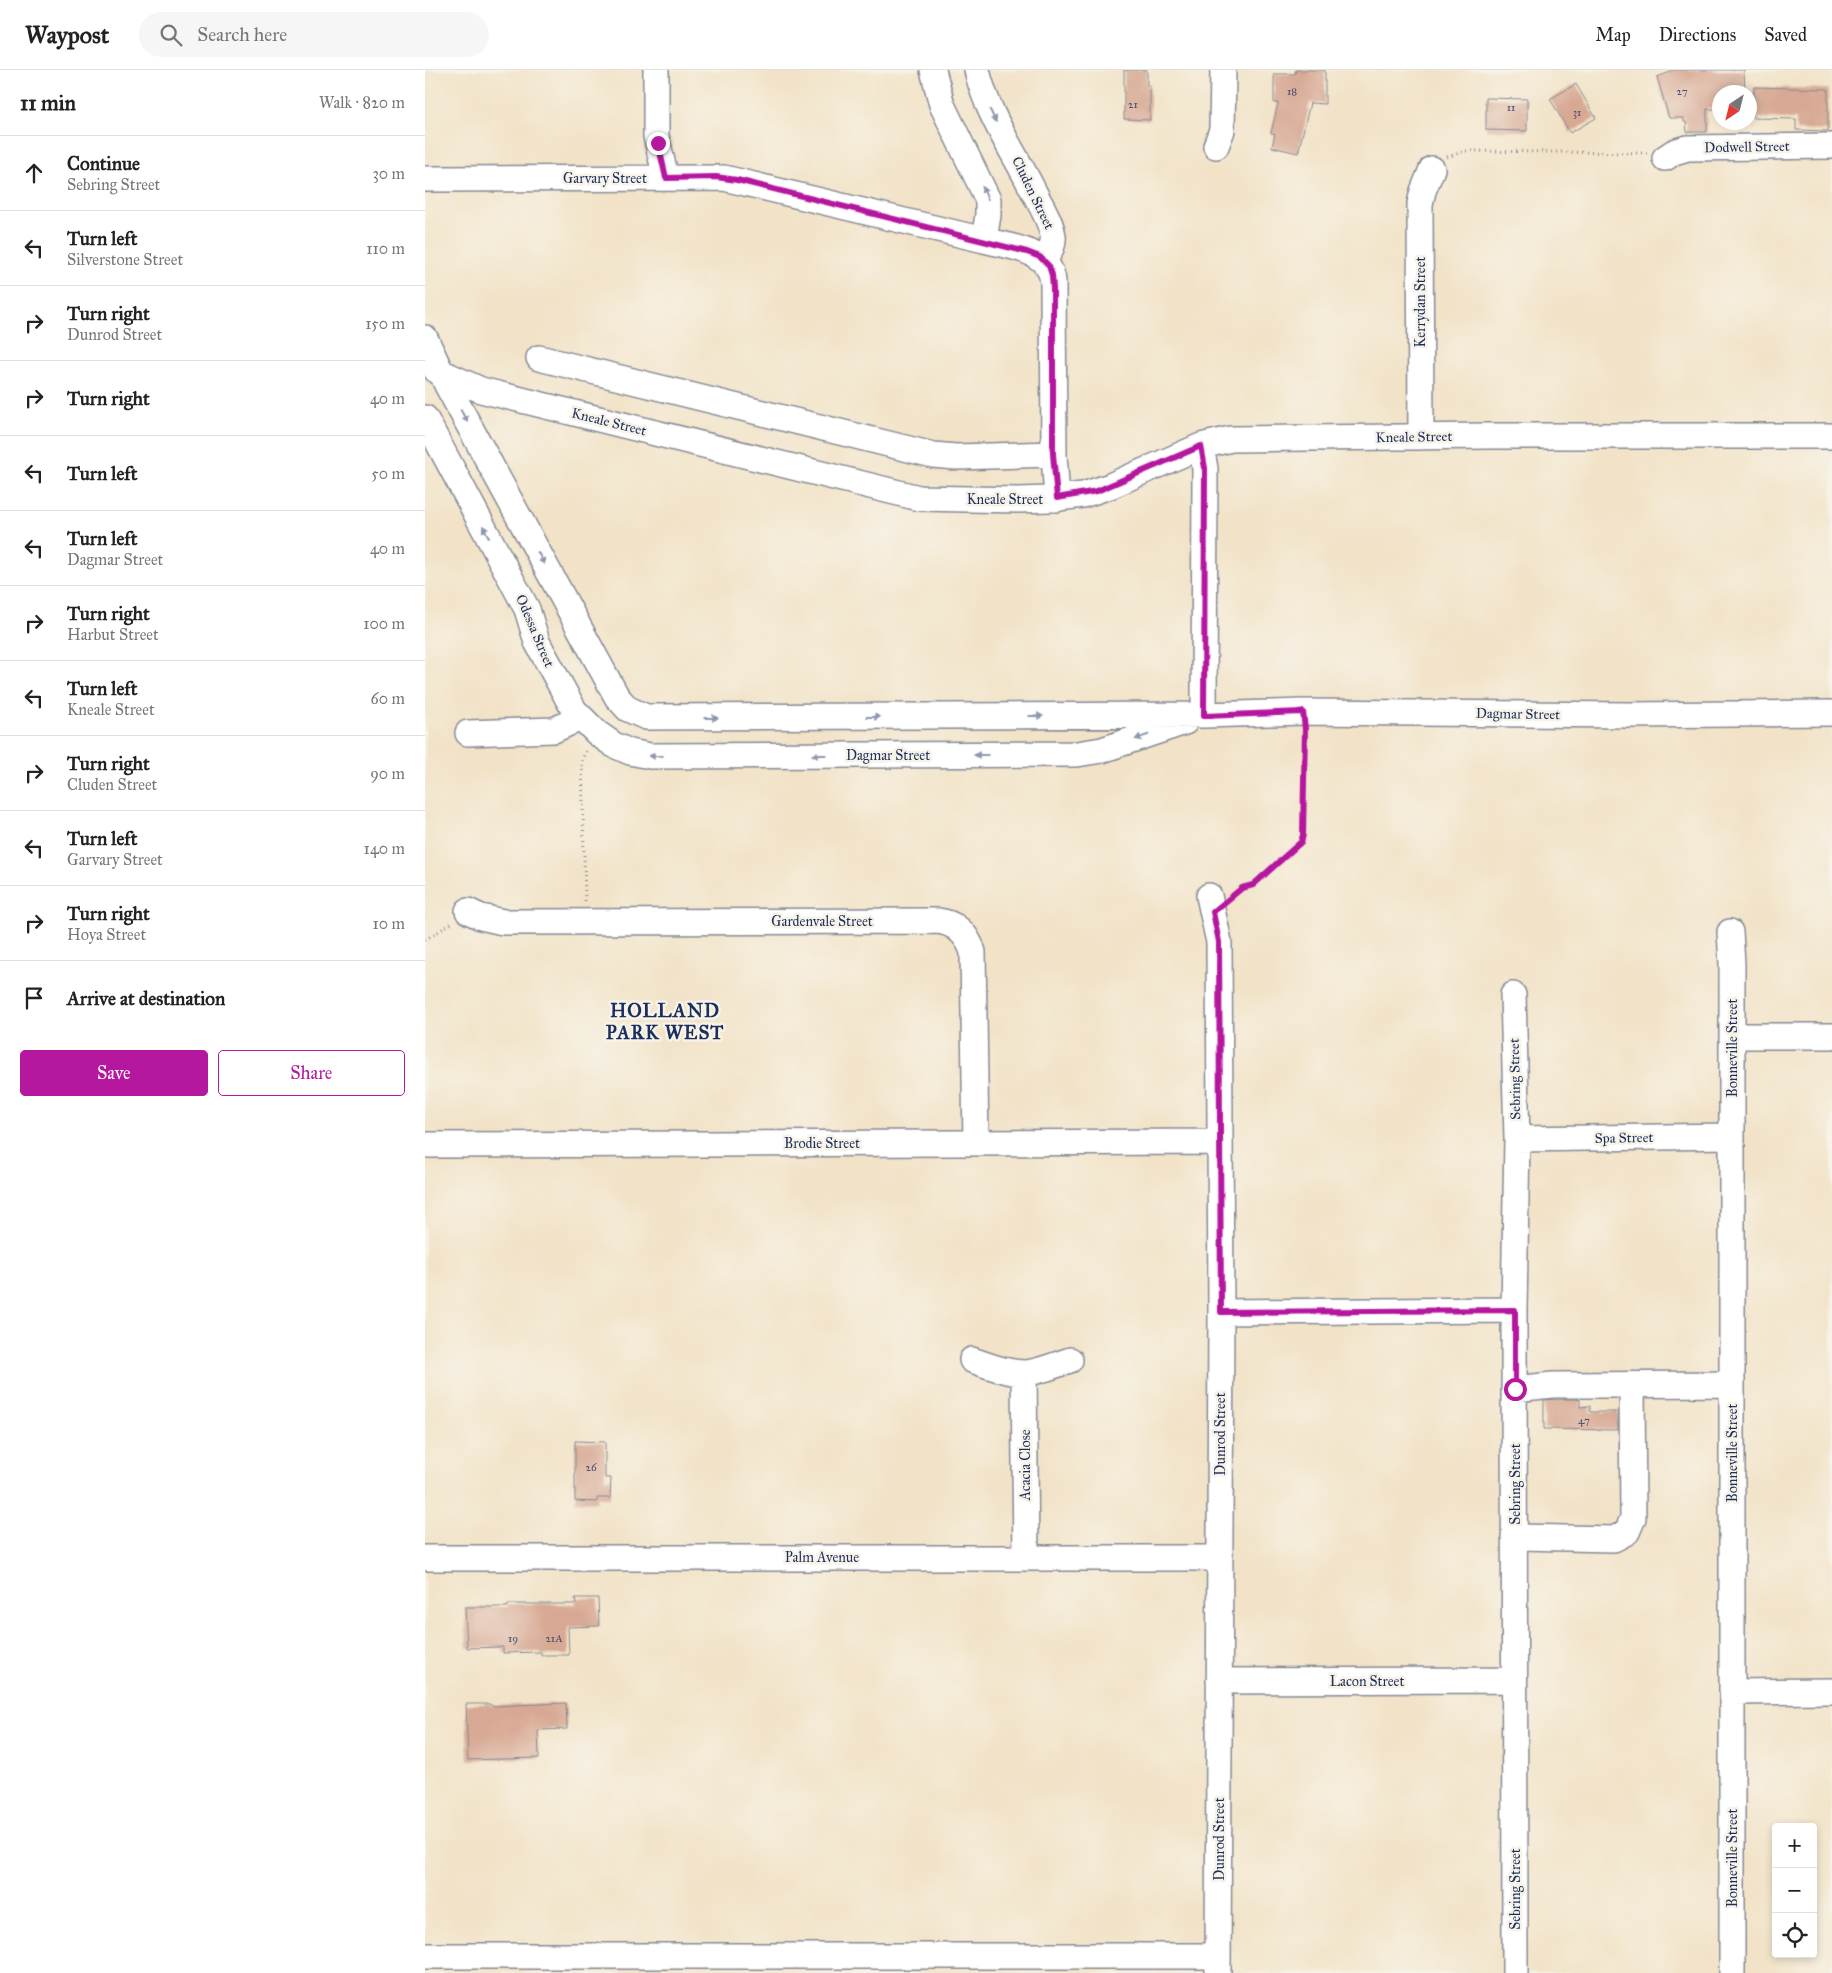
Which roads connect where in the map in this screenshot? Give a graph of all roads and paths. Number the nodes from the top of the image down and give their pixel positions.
1 (656, 70) edge
2 (933, 70) edge
3 (977, 70) edge
4 (1223, 70) edge
5 (1216, 146) dead end
6 (1832, 146) edge
7 (1639, 153) dead end
8 (1665, 158) dead end
9 (1442, 162) joint
10 (666, 178) junction
11 (425, 179) edge
12 (984, 240) junction
13 (1044, 261) junction
14 (425, 338) edge
15 (539, 358) dead end
16 (433, 368) edge
17 (425, 418) edge
18 (1832, 436) edge
19 (1421, 437) junction
20 (1201, 446) junction
21 (1053, 454) junction
22 (1057, 498) junction
23 (1303, 712) junction
24 (1832, 714) edge
25 (578, 715) junction
26 (1204, 716) junction
27 (468, 733) dead end
28 (598, 734) junction
29 (1211, 904) joint
30 (469, 912) joint
31 (585, 921) junction
32 (1730, 932) dead end
33 (425, 940) edge
34 (1513, 995) dead end
35 (1732, 1036) junction
36 (1832, 1036) edge
37 (1732, 1136) junction
38 (1517, 1139) junction
39 (976, 1142) junction
40 (1219, 1142) junction
41 (425, 1145) edge
42 (1515, 1310) junction
43 (1221, 1312) junction
44 (972, 1360) dead end
45 (1070, 1360) dead end
46 (1024, 1373) junction
47 (1732, 1384) junction
48 (1632, 1385) junction
49 (1515, 1389) junction
50 (1514, 1537) junction
51 (1025, 1556) junction
52 (425, 1558) edge
53 (1219, 1558) junction
54 (1515, 1680) junction
55 (1219, 1681) junction
56 (1832, 1691) edge
57 (1732, 1692) junction
58 (425, 1956) edge
59 (968, 1965) edge
60 (1218, 1965) edge
61 (1515, 1973) edge
62 (1732, 1973) edge

1 - 10 street
12 -> 2 street
3 -> 13 street, Cluden Street
4 - 5 street
6 - 8 street, Dodwell Street
7 - 9 path
9 - 19 street, Kerrydan Street
10 - 11 street, Garvary Street
10 - 12 street, Garvary Street
12 - 13 street, Garvary Street
13 - 21 street
14 - 16 street
15 - 21 street
16 - 22 street, Kneale Street
16 -> 26 street, Dagmar Street
25 -> 17 street, Odessa Street
18 - 19 street, Kneale Street
19 - 20 street, Kneale Street
20 - 22 street, Kneale Street
20 - 26 street
21 - 22 street
23 - 24 street, Dagmar Street
23 - 26 street, Dagmar Street
23 - 29 path
25 - 27 street
25 - 28 street, Dagmar Street
26 -> 28 street, Dagmar Street
28 - 31 path
29 - 40 street, Dunrod Street
30 - 31 street, Gardenvale Street
30 - 33 path
31 - 39 street, Gardenvale Street
32 - 35 street, Bonneville Street
34 - 38 street, Sebring Street
35 - 36 street
35 - 37 street, Bonneville Street
37 - 38 street, Spa Street
37 - 47 street, Bonneville Street
38 - 42 street, Sebring Street
39 - 40 street, Brodie Street
39 - 41 street, Brodie Street
40 - 43 street, Dunrod Street
42 - 43 street
42 - 49 street, Sebring Street
43 - 53 street, Dunrod Street
44 - 46 street
45 - 46 street
46 - 51 street, Acacia Close
47 - 48 street
47 - 57 street, Bonneville Street
48 - 49 street
48 - 50 street
49 - 50 street, Sebring Street
50 - 54 street, Sebring Street
51 - 52 street, Palm Avenue
51 - 53 street, Palm Avenue
53 - 55 street, Dunrod Street
54 - 55 street, Lacon Street
54 - 61 street, Sebring Street
55 - 60 street, Dunrod Street
56 - 57 street
57 - 62 street, Bonneville Street
58 - 59 street
59 - 60 street

